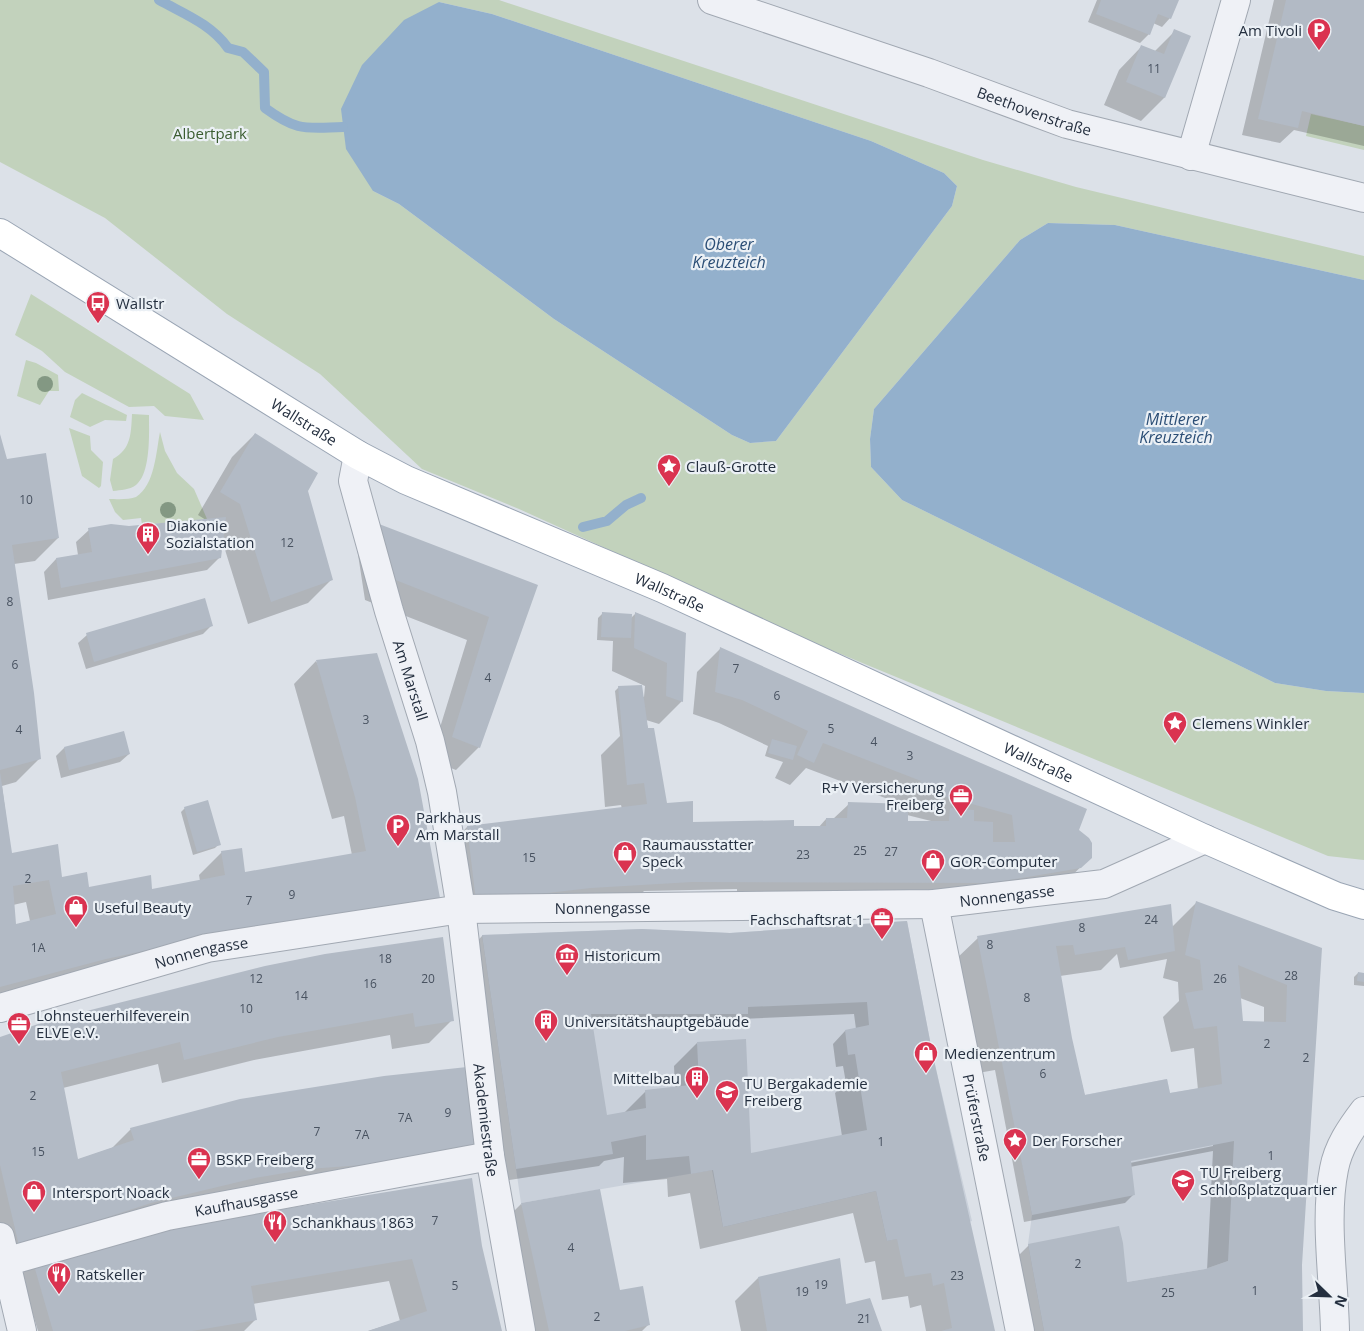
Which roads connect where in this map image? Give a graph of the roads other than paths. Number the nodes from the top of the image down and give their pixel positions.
1 (712, 0) edge
2 (1236, 0) edge
3 (1191, 156) junction
4 (1364, 198) edge
5 (0, 233) edge
6 (358, 454) junction
7 (1205, 839) junction
8 (934, 904) junction
9 (1364, 905) edge
10 (461, 909) junction
11 (0, 1008) edge
12 (1364, 1111) edge
13 (490, 1156) junction
14 (3, 1250) edge
15 (22, 1331) edge
16 (521, 1331) edge
17 (1020, 1331) edge
18 (1334, 1331) edge

1 - 3 street, Beethovenstraße
2 - 3 street
3 - 4 street, Beethovenstraße
5 - 6 main road, Wallstraße
6 - 7 main road, Wallstraße
6 - 10 street, Am Marstall
7 - 8 street, Nonnengasse
7 - 9 main road, Wallstraße
8 - 10 street, Nonnengasse
8 - 17 street, Prüferstraße
10 - 11 street, Nonnengasse
10 - 13 street, Akademiestraße
12 - 18 street
13 - 14 street, Kaufhausgasse
13 - 16 street, Akademiestraße
14 - 15 street

